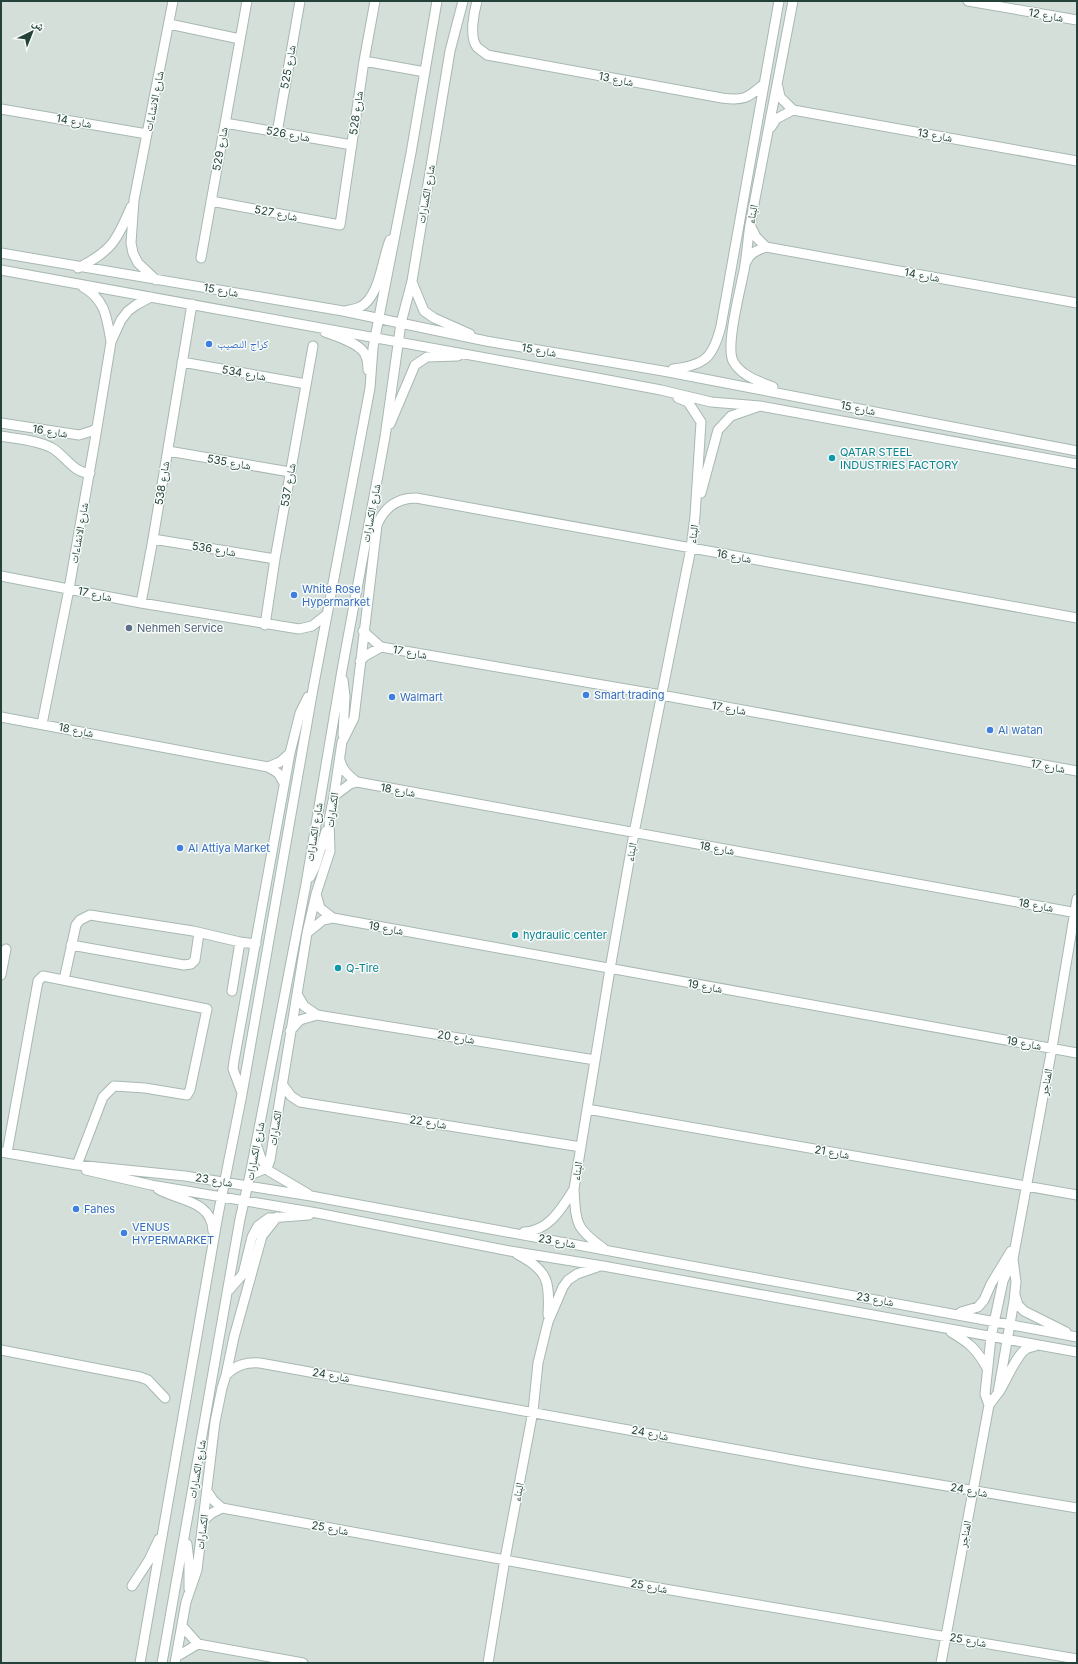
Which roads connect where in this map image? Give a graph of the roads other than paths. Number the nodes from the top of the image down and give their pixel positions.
1 (173, 1) edge
2 (247, 1) edge
3 (300, 1) edge
4 (375, 1) edge
5 (437, 1) edge
6 (478, 1) edge
7 (779, 1) edge
8 (793, 1) edge
9 (968, 1) edge
10 (463, 2) edge
11 (1077, 20) edge
12 (168, 24) junction
13 (240, 39) junction
14 (364, 61) junction
15 (425, 72) junction
16 (778, 82) junction
17 (764, 84) junction
18 (1, 108) edge
19 (793, 110) junction
20 (225, 123) junction
21 (769, 130) junction
22 (276, 133) junction
23 (147, 134) junction
24 (352, 145) junction
25 (1077, 161) edge
26 (134, 200) junction
27 (211, 200) junction
28 (398, 218) junction
29 (340, 225) joint
30 (750, 225) junction
31 (766, 247) junction
32 (1, 253) edge
33 (201, 258) dead end
34 (746, 263) junction
35 (78, 268) junction
36 (1, 270) edge
37 (156, 280) junction
38 (412, 281) junction
39 (79, 284) junction
40 (151, 297) junction
41 (1077, 303) edge
42 (192, 304) junction
43 (343, 311) junction
44 (379, 318) junction
45 (401, 323) junction
46 (307, 325) junction
47 (376, 337) junction
48 (486, 341) junction
49 (111, 342) junction
50 (398, 342) junction
51 (313, 346) dead end
52 (475, 355) junction
53 (182, 362) junction
54 (663, 371) junction
55 (306, 384) junction
56 (370, 388) junction
57 (661, 390) junction
58 (791, 395) junction
59 (760, 406) junction
60 (1, 423) edge
61 (97, 428) junction
62 (1, 436) edge
63 (385, 437) junction
64 (168, 451) junction
65 (1077, 451) edge
66 (1074, 464) edge
67 (290, 472) junction
68 (90, 473) junction
69 (392, 504) joint
70 (695, 516) junction
71 (153, 539) junction
72 (691, 548) junction
73 (275, 559) junction
74 (1, 576) edge
75 (69, 589) junction
76 (141, 604) junction
77 (326, 615) junction
78 (1077, 618) edge
79 (265, 625) junction
80 (363, 631) junction
81 (381, 646) junction
82 (360, 661) junction
83 (342, 670) junction
84 (313, 689) junction
85 (661, 695) junction
86 (1, 716) edge
87 (42, 724) junction
88 (342, 742) junction
89 (290, 753) junction
90 (340, 759) junction
91 (268, 767) junction
92 (1077, 771) edge
93 (357, 782) junction
94 (284, 783) junction
95 (334, 796) junction
96 (282, 800) junction
97 (329, 820) junction
98 (288, 833) junction
99 (634, 833) junction
100 (306, 884) junction
101 (316, 894) junction
102 (1077, 899) edge
103 (1075, 912) edge
104 (332, 918) junction
105 (200, 933) junction
106 (307, 933) junction
107 (240, 942) junction
108 (256, 944) junction
109 (71, 945) junction
110 (6, 949) dead end
111 (610, 968) junction
112 (1, 975) edge
113 (64, 980) junction
114 (232, 991) dead end
115 (296, 994) junction
116 (317, 1015) junction
117 (290, 1031) junction
118 (1052, 1048) junction
119 (1077, 1053) edge
120 (595, 1060) junction
121 (282, 1084) junction
122 (242, 1094) junction
123 (587, 1109) junction
124 (256, 1144) junction
125 (581, 1147) junction
126 (4, 1152) edge
127 (40, 1159) junction
128 (77, 1165) junction
129 (267, 1168) junction
130 (250, 1175) junction
131 (226, 1182) junction
132 (248, 1185) junction
133 (151, 1186) junction
134 (1027, 1186) junction
135 (574, 1189) junction
136 (1077, 1195) edge
137 (311, 1196) junction
138 (223, 1197) junction
139 (244, 1201) junction
140 (317, 1214) junction
141 (277, 1217) junction
142 (514, 1233) junction
143 (1017, 1242) junction
144 (213, 1245) junction
145 (606, 1250) junction
146 (510, 1251) junction
147 (1013, 1259) junction
148 (603, 1266) junction
149 (228, 1291) junction
150 (1015, 1294) junction
151 (954, 1313) junction
152 (994, 1320) junction
153 (548, 1322) junction
154 (1010, 1324) junction
155 (946, 1329) junction
156 (1074, 1336) edge
157 (990, 1337) junction
158 (1007, 1340) junction
159 (1037, 1345) junction
160 (1, 1350) edge
161 (1077, 1352) edge
162 (987, 1368) junction
163 (226, 1375) junction
164 (998, 1393) junction
165 (165, 1398) dead end
166 (989, 1405) junction
167 (533, 1411) junction
168 (973, 1490) junction
169 (207, 1491) junction
170 (222, 1508) junction
171 (1077, 1508) edge
172 (203, 1521) junction
173 (164, 1527) junction
174 (186, 1533) junction
175 (505, 1559) junction
176 (132, 1586) dead end
177 (189, 1592) junction
178 (182, 1626) junction
179 (946, 1636) junction
180 (198, 1644) junction
181 (1077, 1659) edge
182 (176, 1660) edge
183 (140, 1663) edge
184 (162, 1663) edge
185 (303, 1663) edge
186 (488, 1663) edge
187 (941, 1663) edge

1 - 12 street, شارع الانشاءات
2 - 13 street, شارع 529
3 - 22 street, شارع 525
4 - 14 street, شارع 528
5 - 15 street, شارع الكسارات
6 - 17 street, شارع 13
7 - 17 street, البناء
8 - 16 street, البناء
9 - 11 street, شارع 12
10 - 38 street, شارع الكسارات
12 - 13 street
12 - 23 street, شارع الانشاءات
13 - 20 street, شارع 529
14 - 15 street
14 - 24 street, شارع 528
15 - 28 street, شارع الكسارات
16 - 19 street
16 - 21 street, البناء
17 - 54 street, البناء
18 - 23 street, شارع 14
19 - 21 street
19 - 25 street, شارع 13
20 - 22 street, شارع 526
20 - 27 street, شارع 529
21 - 30 street, البناء
22 - 24 street, شارع 526
23 - 26 street, شارع الانشاءات
24 - 29 street, شارع 528
26 - 35 street, شارع الانشاءات
26 - 37 street, شارع الانشاءات
27 - 29 street, شارع 527
27 - 33 street, شارع 529
28 - 43 street
28 - 44 street, شارع الكسارات
30 - 31 street
30 - 34 street, البناء
31 - 34 street
31 - 41 street, شارع 14
32 - 35 street, شارع 15
34 - 58 street, البناء
35 - 37 street, شارع 15
36 - 39 street, شارع 15
37 - 43 street, شارع 15
38 - 45 street, شارع الكسارات
38 - 48 street
39 - 40 street, شارع 15
39 - 49 street, شارع الانشاءات
40 - 42 street, شارع 15
40 - 49 street, شارع الانشاءات
42 - 46 street, شارع 15
42 - 53 street
43 - 44 street, شارع 15
44 - 45 street, شارع 15
44 - 47 street, شارع الكسارات
45 - 48 street, شارع 15
45 - 50 street, شارع الكسارات
46 - 47 street, شارع 15
46 - 56 street
47 - 50 street, شارع 15
47 - 56 street, شارع الكسارات
48 - 54 street, شارع 15
49 - 61 street, شارع الانشاءات
50 - 52 street, شارع 15
50 - 63 street, شارع الكسارات
51 - 55 street, شارع 537
52 - 57 street, شارع 15
52 - 63 street
53 - 55 street, شارع 534
53 - 64 street, شارع 538
54 - 58 street, شارع 15
55 - 67 street, شارع 537
56 - 77 street, شارع الكسارات
57 - 59 street, شارع 15
57 - 70 street, البناء
58 - 65 street, شارع 15
59 - 66 street, شارع 15
59 - 70 street, البناء
60 - 61 street, شارع 16
61 - 68 street, شارع الانشاءات
62 - 68 street, شارع 16
63 - 83 street, شارع الكسارات
64 - 67 street, شارع 535
64 - 71 street, شارع 538
67 - 73 street, شارع 537
68 - 75 street, شارع الانشاءات
69 - 72 street, شارع 16
69 - 80 street, الكسارات
70 - 72 street, البناء
71 - 73 street, شارع 536
71 - 76 street, شارع 538
72 - 78 street, شارع 16
72 - 85 street, البناء
73 - 79 street, شارع 537
74 - 75 street, شارع 17
75 - 76 street, شارع 17
75 - 87 street, شارع الانشاءات
76 - 79 street, شارع 17
77 - 79 street, شارع 17
77 - 84 street, شارع الكسارات
80 - 81 street, شارع 17
80 - 82 street, الكسارات
81 - 82 street, شارع 17
81 - 85 street, شارع 17
82 - 88 street, الكسارات
83 - 88 street
83 - 100 street, شارع الكسارات
84 - 89 street
84 - 98 street, شارع الكسارات
85 - 92 street, شارع 17
85 - 99 street, البناء
86 - 87 street, شارع 18
87 - 91 street, شارع 18
88 - 90 street, الكسارات
89 - 91 street
89 - 94 street
90 - 93 street
90 - 95 street, الكسارات
91 - 94 street
93 - 95 street
93 - 99 street, شارع 18
94 - 96 street
95 - 97 street, الكسارات
96 - 98 street
96 - 108 street
97 - 100 street
97 - 101 street, الكسارات
98 - 122 street, شارع الكسارات
99 - 103 street, شارع 18
99 - 111 street, البناء
100 - 124 street, شارع الكسارات
101 - 104 street
101 - 106 street, الكسارات
102 - 103 street, المناجر
103 - 118 street, المناجر
104 - 106 street
104 - 111 street, شارع 19
105 - 107 street
105 - 109 street
105 - 109 street
106 - 115 street, الكسارات
107 - 108 street
107 - 114 street
108 - 122 street
109 - 113 street
110 - 112 street
111 - 118 street, شارع 19
111 - 120 street, البناء
113 - 126 street
113 - 128 street
115 - 116 street, شارع 20
115 - 117 street, الكسارات
116 - 117 street, شارع 20
116 - 120 street, شارع 20
117 - 121 street, الكسارات
118 - 119 street, شارع 19
118 - 134 street, المناجر
120 - 123 street, البناء
121 - 125 street, شارع 22
121 - 129 street, الكسارات
122 - 131 street, شارع الكسارات
123 - 125 street, البناء
123 - 134 street, شارع 21
124 - 129 street
124 - 130 street, شارع الكسارات
125 - 135 street, البناء
126 - 127 street, شارع 23
127 - 128 street, شارع 23
127 - 133 street, شارع 23
128 - 131 street, شارع 23
129 - 130 street
129 - 137 street
130 - 132 street, شارع الكسارات
131 - 132 street, شارع 23
131 - 138 street, شارع الكسارات
132 - 137 street, شارع 23
132 - 139 street, شارع الكسارات
133 - 138 street, شارع 23
133 - 144 street
134 - 136 street, شارع 21
134 - 143 street, المناجر
135 - 142 street, البناء
135 - 145 street, البناء
137 - 142 street, شارع 23
138 - 139 street, شارع 23
138 - 144 street, شارع الكسارات
139 - 140 street, شارع 23
139 - 149 street, شارع الكسارات
140 - 141 street
140 - 146 street, شارع 23
141 - 149 street
141 - 163 street, الكسارات
142 - 145 street, شارع 23
143 - 147 street, المناجر
143 - 151 street, المناجر
144 - 173 street, شارع الكسارات
145 - 151 street, شارع 23
146 - 148 street, شارع 23
146 - 153 street, البناء
147 - 150 street, المناجر
147 - 152 street, المناجر
148 - 153 street, البناء
148 - 155 street, شارع 23
149 - 174 street, شارع الكسارات
150 - 154 street, المناجر
150 - 156 street, شارع 23
151 - 152 street, شارع 23
152 - 154 street, شارع 23
152 - 157 street, المناجر
153 - 167 street, البناء
154 - 156 street, شارع 23
154 - 158 street, المناجر
155 - 157 street, شارع 23
155 - 162 street, شارع 23
157 - 158 street, شارع 23
157 - 162 street, المناجر
158 - 159 street, شارع 23
158 - 164 street, المناجر
159 - 161 street, شارع 23
159 - 164 street, المناجر
160 - 165 street
162 - 166 street, المناجر
163 - 167 street, شارع 24
163 - 169 street, الكسارات
164 - 166 street, المناجر
166 - 168 street, المناجر
167 - 168 street, شارع 24
167 - 175 street, البناء
168 - 171 street, شارع 24
168 - 179 street, المناجر
169 - 170 street
169 - 172 street, الكسارات
170 - 172 street
170 - 175 street, شارع 25
172 - 177 street, الكسارات
173 - 176 street
173 - 183 street, شارع الكسارات
174 - 177 street
174 - 184 street, شارع الكسارات
175 - 179 street, شارع 25
175 - 186 street, البناء
177 - 178 street, الكسارات
178 - 180 street
178 - 182 street, الكسارات
179 - 181 street, شارع 25
179 - 187 street, المناجر
180 - 182 street
180 - 185 street

